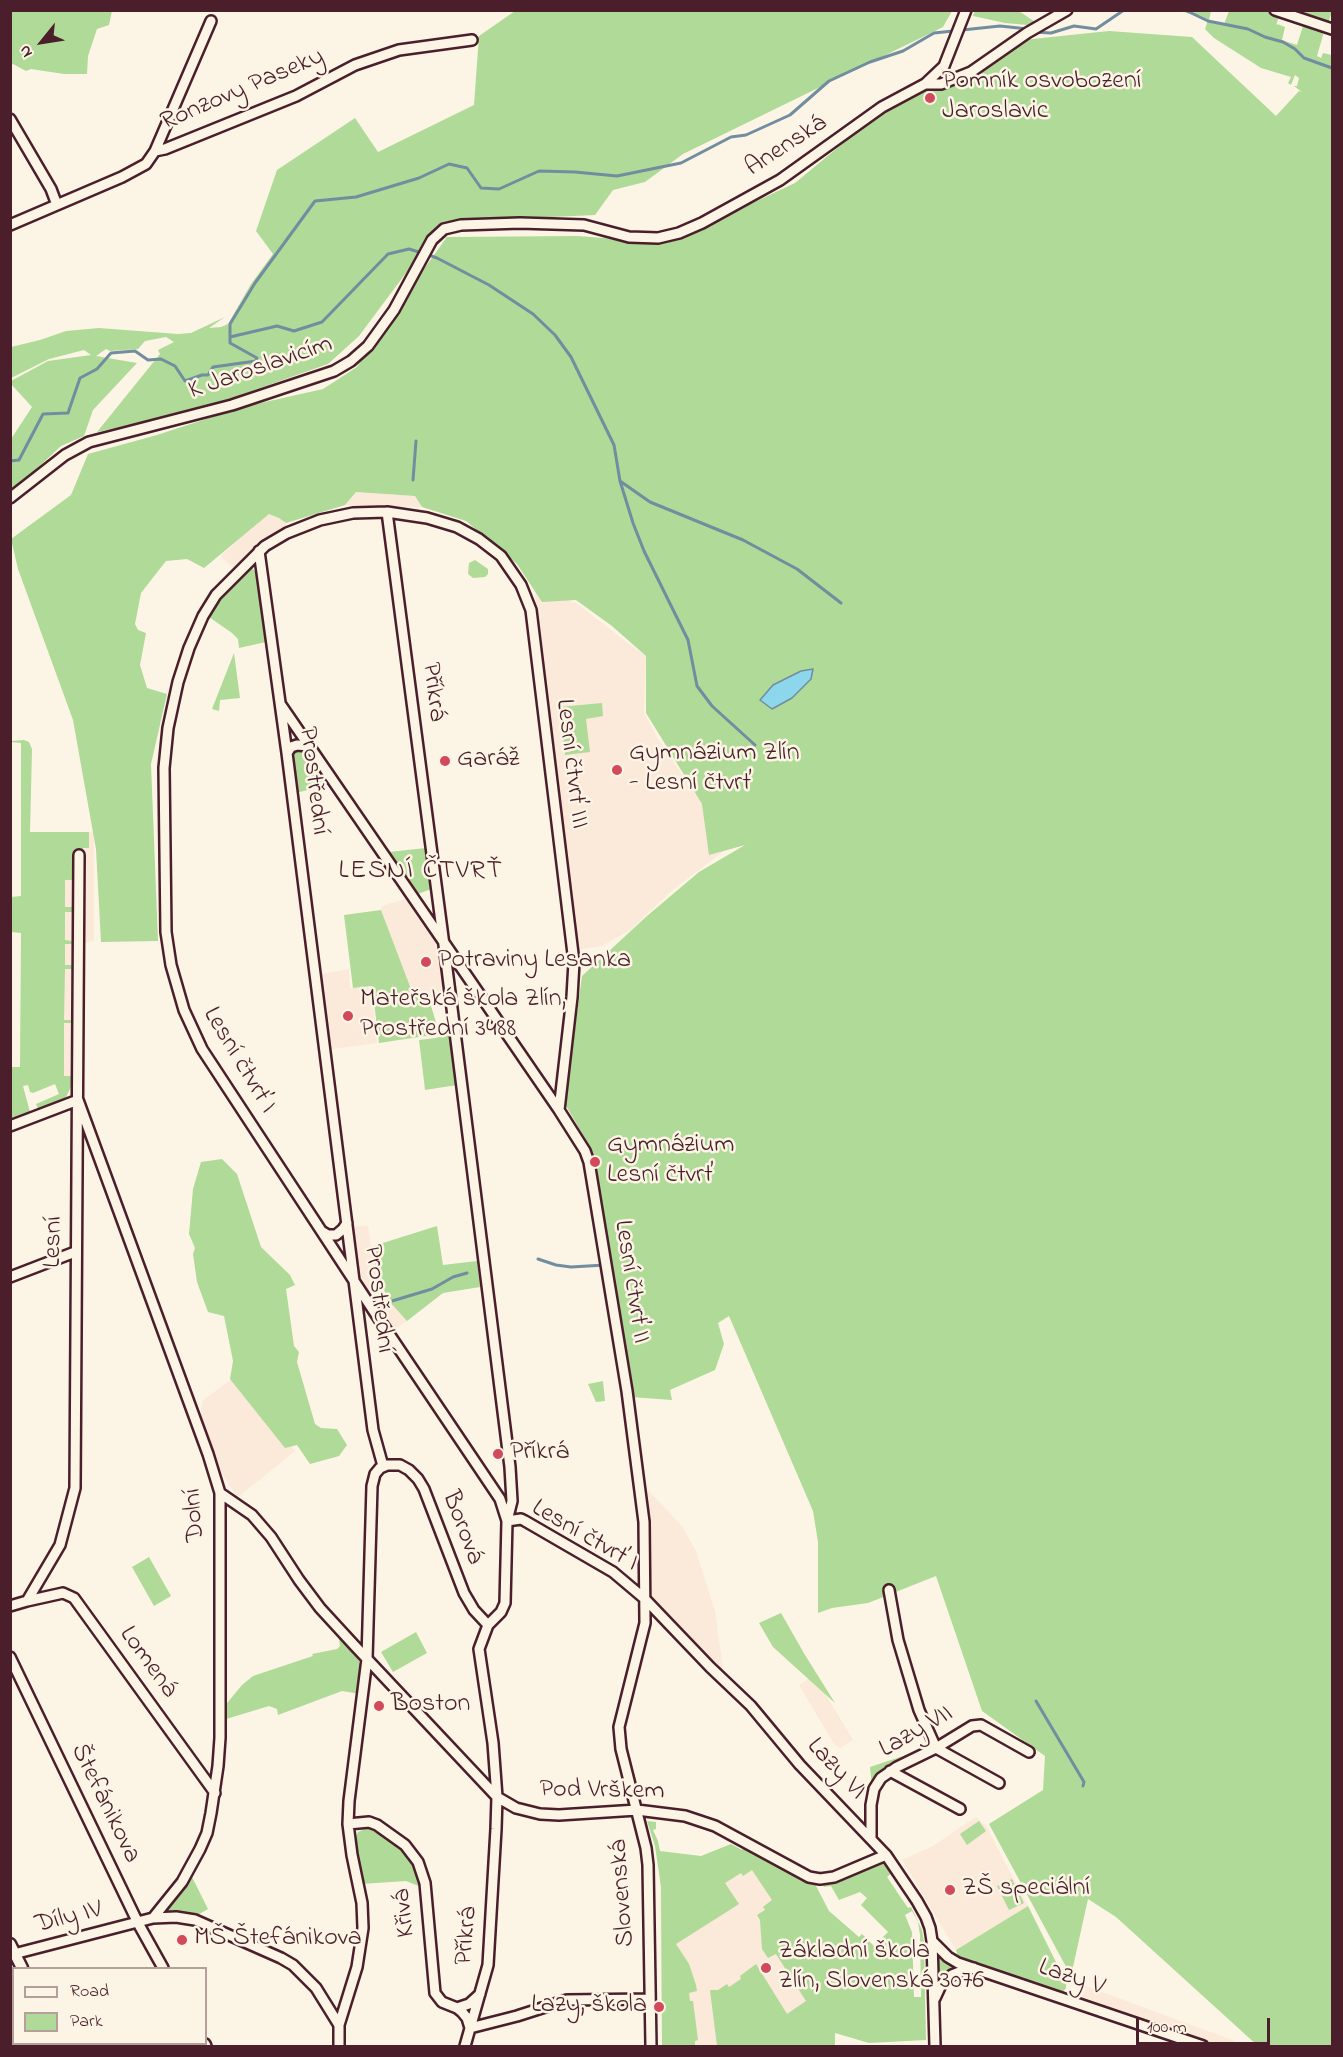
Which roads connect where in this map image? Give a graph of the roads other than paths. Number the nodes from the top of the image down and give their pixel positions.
1 (966, 10) edge
2 (1067, 10) edge
3 (1275, 10) edge
4 (211, 21) dead end
5 (1332, 29) edge
6 (472, 40) dead end
7 (925, 84) junction
8 (10, 119) edge
9 (155, 151) junction
10 (57, 206) junction
11 (10, 225) edge
12 (584, 225) joint
13 (10, 498) edge
14 (387, 512) junction
15 (259, 551) junction
16 (280, 705) junction
17 (308, 746) junction
18 (287, 753) junction
19 (79, 855) dead end
20 (444, 945) junction
21 (78, 1100) junction
22 (559, 1110) junction
23 (10, 1126) edge
24 (346, 1223) junction
25 (322, 1231) junction
26 (75, 1252) junction
27 (10, 1277) edge
28 (354, 1281) junction
29 (381, 1322) junction
30 (360, 1328) junction
31 (383, 1466) junction
32 (510, 1474) junction
33 (489, 1481) junction
34 (220, 1493) junction
35 (507, 1521) junction
36 (889, 1590) dead end
37 (645, 1599) junction
38 (27, 1601) junction
39 (10, 1606) edge
40 (488, 1625) junction
41 (10, 1657) edge
42 (367, 1659) junction
43 (936, 1748) junction
44 (1029, 1752) dead end
45 (890, 1771) junction
46 (999, 1783) dead end
47 (214, 1793) junction
48 (497, 1797) junction
49 (960, 1809) dead end
50 (637, 1810) junction
51 (348, 1824) junction
52 (871, 1838) junction
53 (886, 1855) junction
54 (153, 1918) junction
55 (138, 1923) junction
56 (932, 1941) junction
57 (12, 1951) edge
58 (21, 1967) edge
59 (162, 1967) edge
60 (974, 1968) junction
61 (481, 1993) junction
62 (650, 1999) junction
63 (934, 2000) junction
64 (456, 2008) junction
65 (339, 2025) junction
66 (470, 2028) junction
67 (339, 2046) edge
68 (465, 2046) edge
69 (651, 2046) edge
70 (935, 2046) edge
71 (1203, 2046) edge

1 - 7 street, Anenská
2 - 7 street
3 - 5 street
4 - 9 street
6 - 9 street, Ronzovy Paseky
7 - 12 street, Anenská
8 - 10 street
9 - 10 street, Ronzovy Paseky
10 - 11 street, Ronzovy Paseky
12 - 13 street, K Jaroslavicím
14 - 15 street, Lesní čtvrť I
14 - 20 street, Příkrá
14 - 22 street, Lesní čtvrť III
15 - 16 street, Prostřední
15 - 25 street, Lesní čtvrť I
16 - 17 street, Lesní čtvrť II
16 - 18 street, Prostřední
17 - 18 street
17 - 20 street, Lesní čtvrť II
18 - 24 street, Prostřední
19 - 21 street, Lesní
20 - 22 street, Lesní čtvrť II
20 - 32 street, Příkrá
21 - 23 street
21 - 26 street, Lesní
21 - 34 street, Dolní
22 - 37 street, Lesní čtvrť II
24 - 25 street
24 - 28 street, Prostřední
25 - 28 street, Lesní čtvrť I
26 - 27 street
26 - 38 street, Lesní
28 - 29 street, Lesní čtvrť I
28 - 30 street, Prostřední
29 - 30 street
29 - 33 street, Lesní čtvrť I
30 - 31 street, Prostřední
31 - 40 street, Borová
31 - 42 street
32 - 33 street
32 - 35 street, Příkrá
33 - 35 street, Lesní čtvrť I
34 - 42 street, Pod Vrškem
34 - 47 street, Dolní
35 - 37 street, Lesní čtvrť I
35 - 40 street, Příkrá
36 - 43 street
37 - 50 street, Slovenská
37 - 52 street, Lazy VI
38 - 39 street
38 - 47 street, Lomená
40 - 48 street, Příkrá
41 - 55 street, Štefánikova
42 - 48 street, Pod Vrškem
42 - 51 street
43 - 44 street, Lazy VII
43 - 45 street, Lazy VII
43 - 46 street
45 - 49 street
45 - 52 street, Lazy VII
47 - 54 street, Dolní
48 - 50 street, Pod Vrškem
48 - 61 street, Příkrá
50 - 53 street, Pod Vrškem
50 - 62 street, Slovenská
51 - 64 street, Křivá
51 - 65 street
52 - 53 street, Lazy VI
53 - 56 street, Lazy VI
54 - 55 street
54 - 65 street
55 - 57 street, Díly IV
55 - 59 street, Štefánikova
56 - 60 street, Lazy V
56 - 63 street, Lazy VI
57 - 58 main road
60 - 63 street
60 - 71 street, Lazy V
61 - 64 street
61 - 66 street, Příkrá
62 - 66 street
62 - 69 street, Slovenská
63 - 70 street, Lazy VI
64 - 66 street, Křivá
65 - 67 street
66 - 68 street, Příkrá

